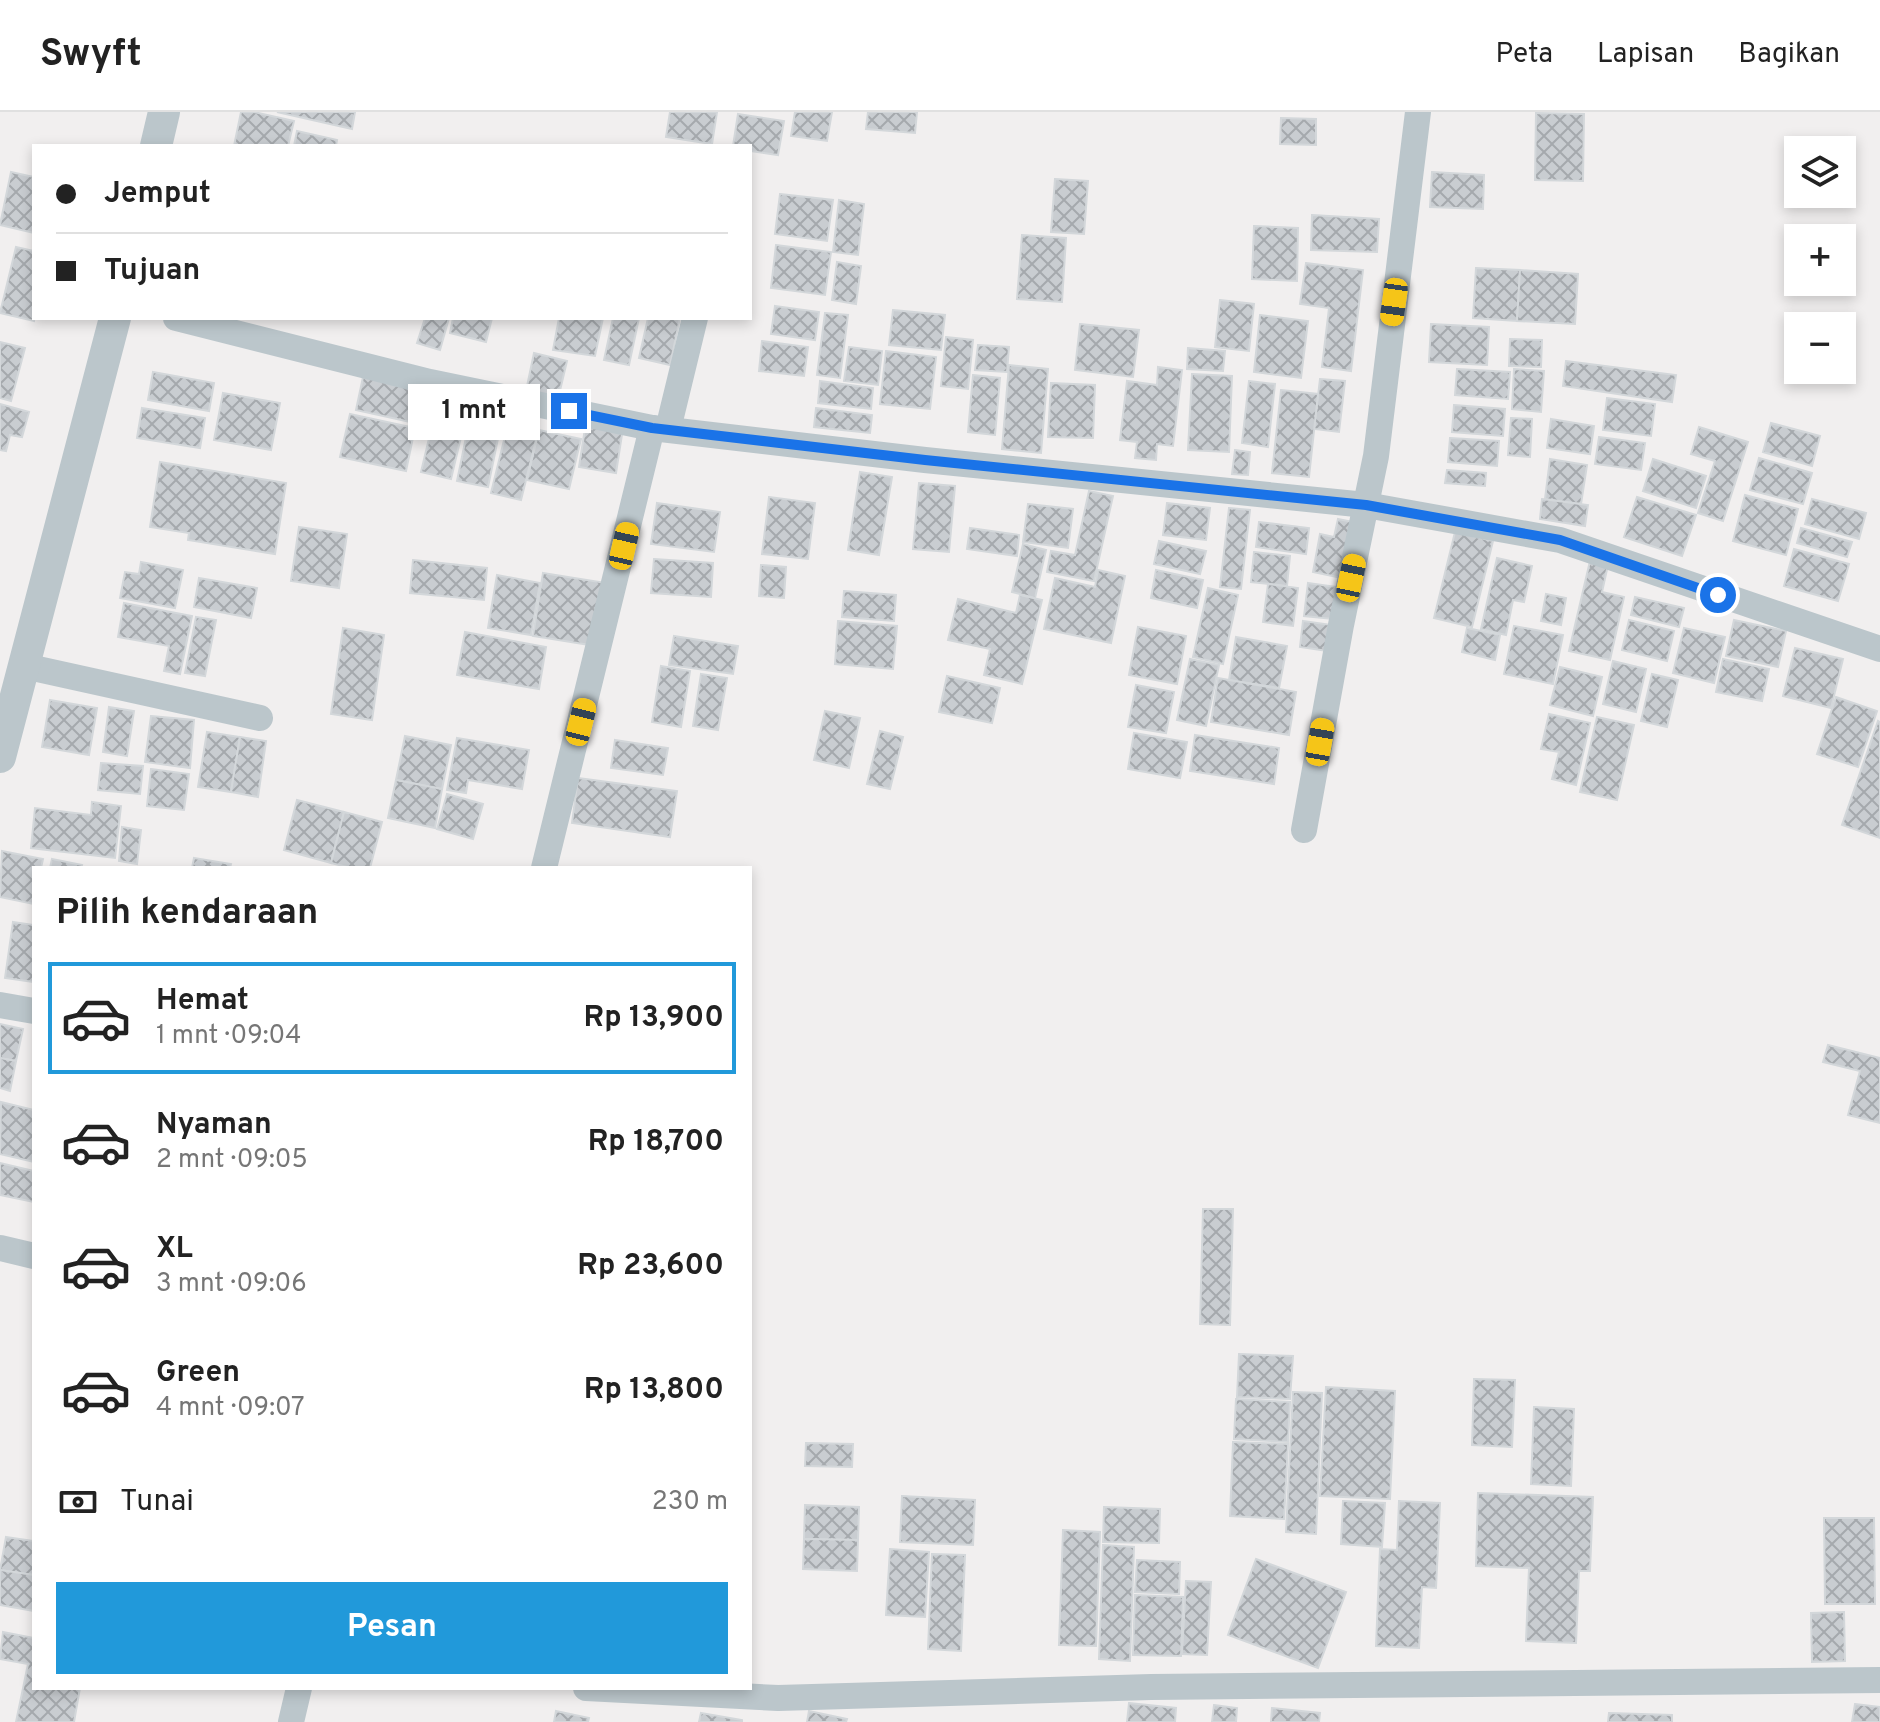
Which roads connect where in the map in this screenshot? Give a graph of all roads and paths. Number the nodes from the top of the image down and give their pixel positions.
1 (164, 112) edge
2 (1418, 112) edge
3 (156, 144) edge
4 (114, 320) edge
5 (184, 320) edge
6 (694, 320) edge
7 (660, 429) junction
8 (1366, 505) junction
9 (1880, 649) edge
10 (24, 666) junction
11 (260, 718) dead end
12 (0, 757) edge
13 (1304, 830) dead end
14 (545, 866) edge
15 (0, 1005) edge
16 (32, 1011) edge
17 (0, 1248) edge
18 (32, 1256) edge
19 (1880, 1680) edge
20 (299, 1690) edge
21 (624, 1690) edge
22 (291, 1722) edge

1 - 3 street
2 - 8 street
4 - 10 street
5 - 7 street
6 - 7 street
7 - 8 street
7 - 14 street
8 - 9 street
8 - 13 street
10 - 11 street
10 - 12 street
15 - 16 street
17 - 18 street
19 - 21 street
20 - 22 street

